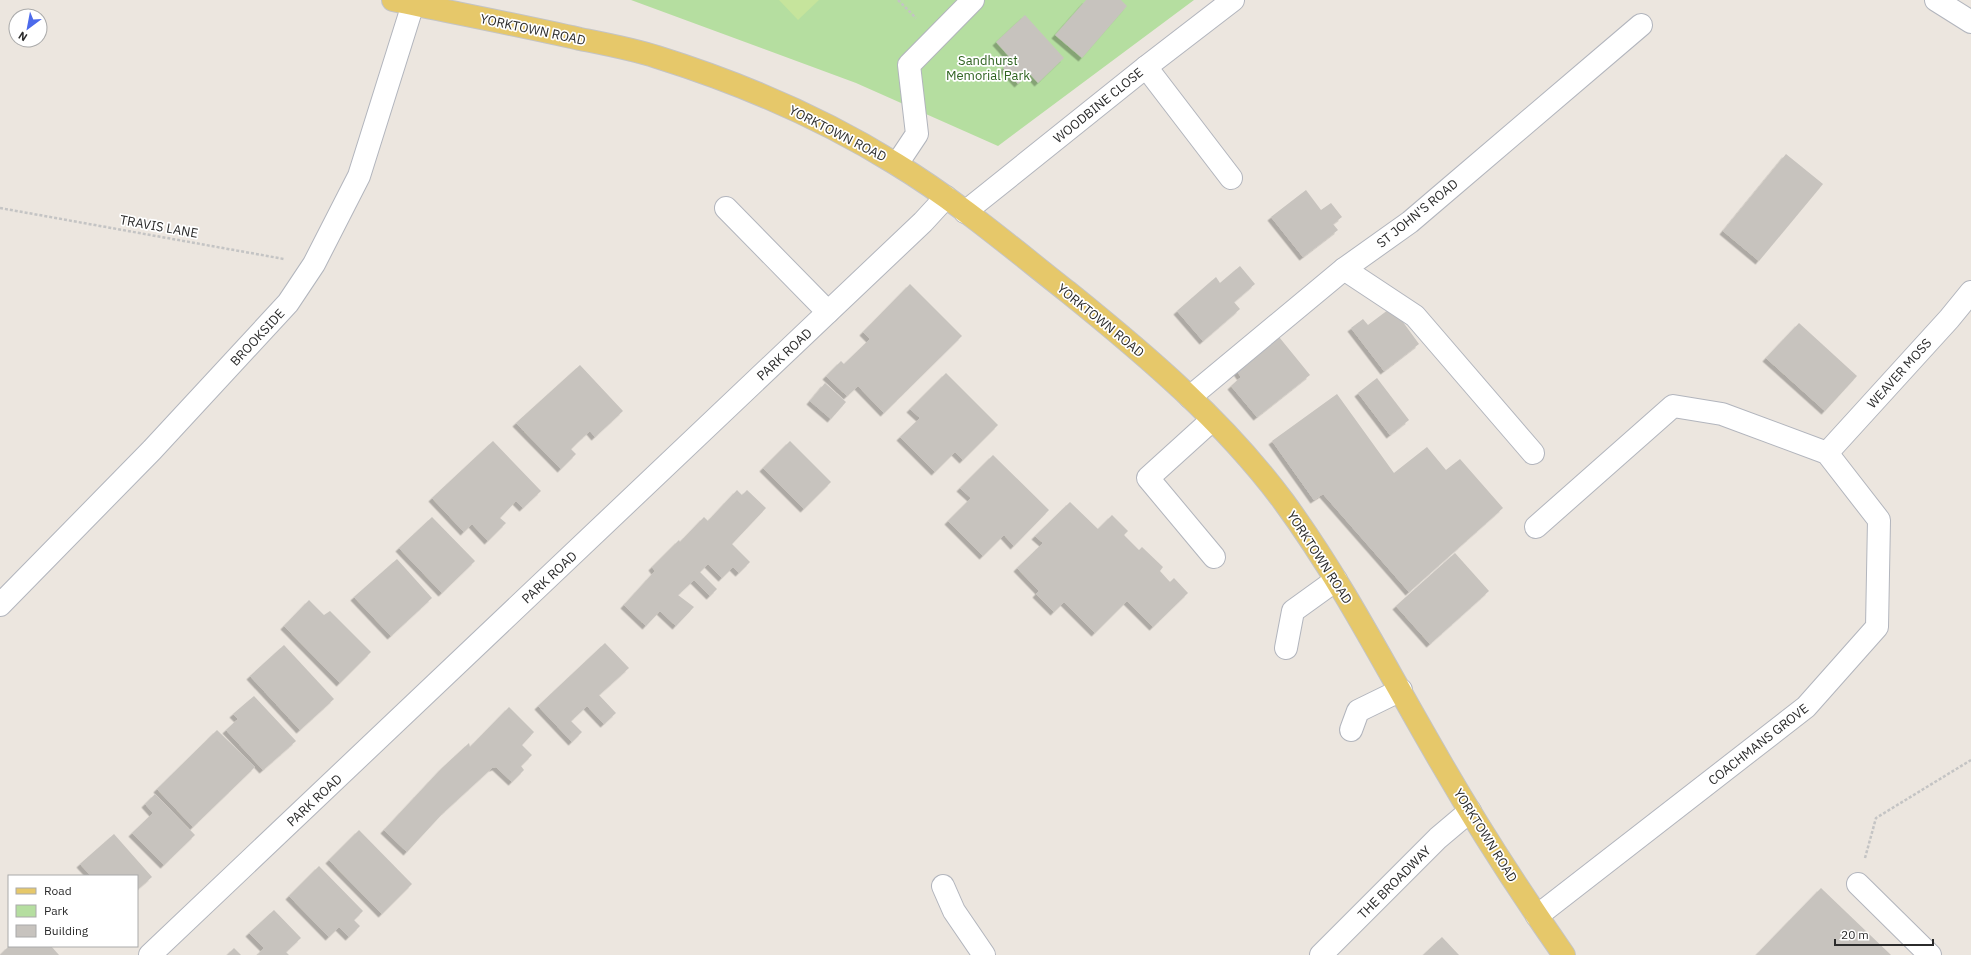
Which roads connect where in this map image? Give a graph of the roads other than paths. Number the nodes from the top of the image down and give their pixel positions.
1 (973, 0) edge
2 (1233, 0) edge
3 (1936, 0) edge
4 (403, 2) edge
5 (1971, 22) edge
6 (1641, 25) dead end
7 (1146, 67) junction
8 (897, 164) junction
9 (1231, 178) dead end
10 (946, 197) junction
11 (726, 208) dead end
12 (965, 212) junction
13 (1344, 269) junction
14 (1971, 292) edge
15 (828, 312) junction
16 (1190, 397) junction
17 (1212, 420) junction
18 (1533, 453) dead end
19 (1827, 453) junction
20 (1536, 527) dead end
21 (1214, 557) dead end
22 (1336, 580) junction
23 (0, 605) edge
24 (1286, 648) dead end
25 (1401, 690) junction
26 (1351, 730) dead end
27 (1470, 810) junction
28 (1858, 884) road end
29 (943, 886) dead end
30 (1537, 916) junction
31 (150, 955) edge
32 (984, 955) edge
33 (1321, 955) edge
34 (1564, 955) edge
35 (1930, 955) edge

1 - 8 street
2 - 7 street, WOODBINE CLOSE
3 - 5 street
4 - 8 main road, YORKTOWN ROAD
4 - 23 street, BROOKSIDE
6 - 13 street, ST JOHN'S ROAD
7 - 9 street
7 - 12 street, WOODBINE CLOSE
8 - 10 main road, YORKTOWN ROAD
10 - 12 main road, YORKTOWN ROAD
10 - 15 street, PARK ROAD
11 - 15 street
12 - 16 main road, YORKTOWN ROAD
13 - 16 street, ST JOHN'S ROAD
13 - 18 street
14 - 19 street, WEAVER MOSS
15 - 31 street, PARK ROAD
16 - 17 main road, YORKTOWN ROAD
17 - 21 street
17 - 22 main road, YORKTOWN ROAD
19 - 20 street
19 - 30 street, COACHMANS GROVE
22 - 24 street
22 - 25 main road, YORKTOWN ROAD
25 - 26 street
25 - 27 main road, YORKTOWN ROAD
27 - 30 main road, YORKTOWN ROAD
27 - 33 street, THE BROADWAY
28 - 35 street
29 - 32 street
30 - 34 main road, YORKTOWN ROAD

